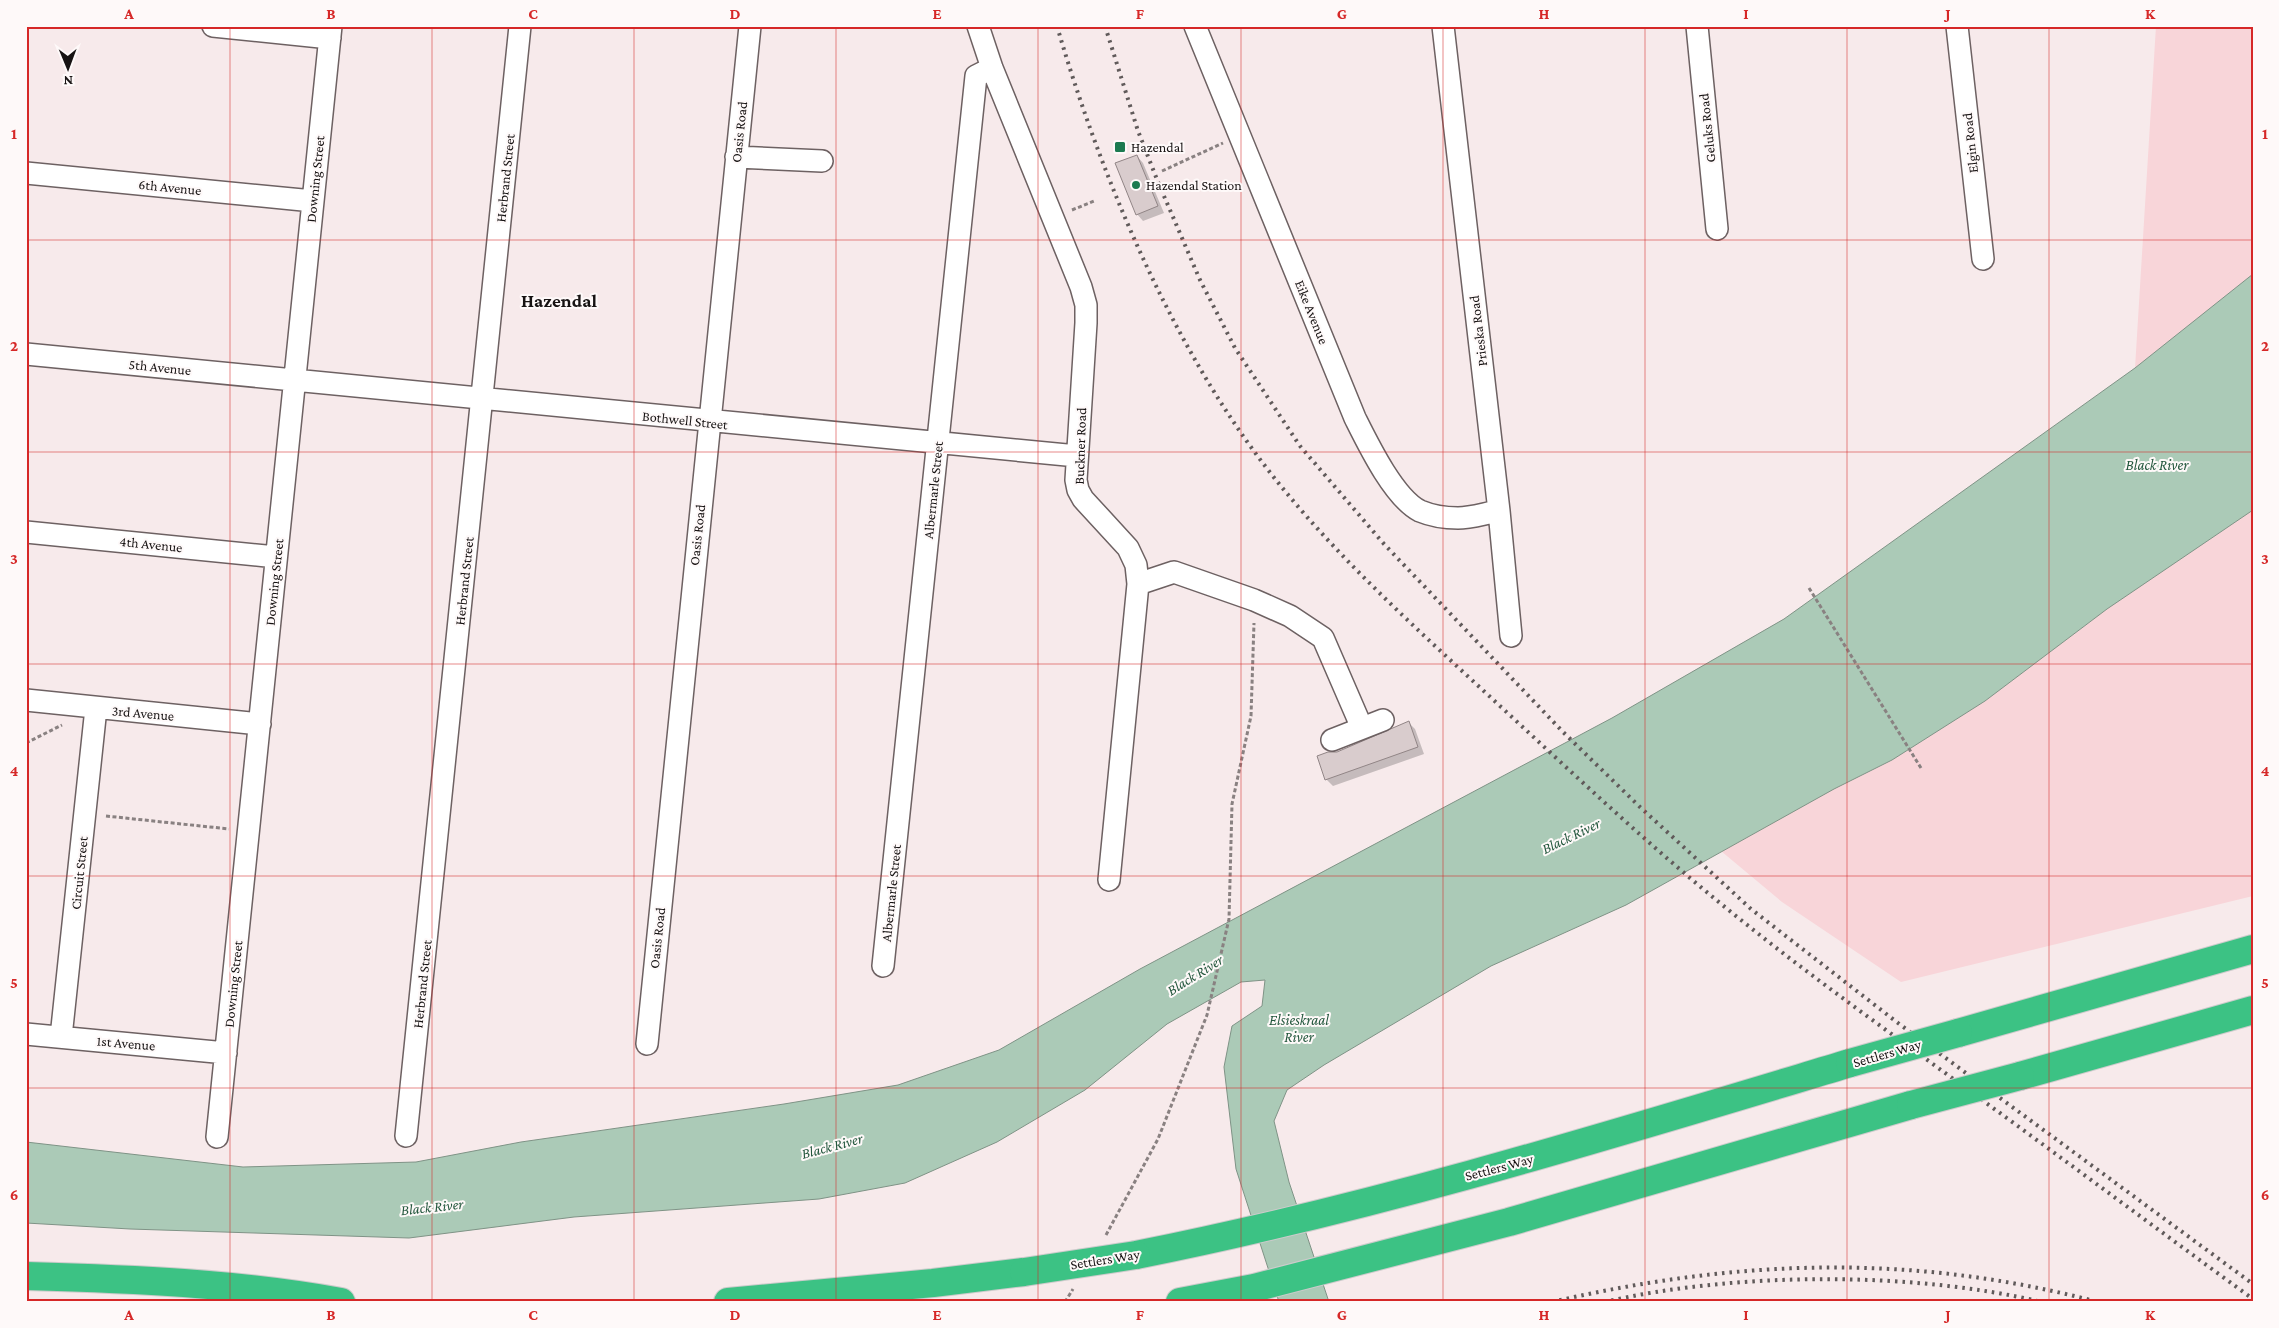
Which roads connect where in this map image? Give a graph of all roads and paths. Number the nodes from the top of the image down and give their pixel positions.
1 (213, 26) edge
2 (520, 26) edge
3 (750, 26) edge
4 (978, 26) edge
5 (1195, 26) edge
6 (1443, 26) edge
7 (1697, 26) edge
8 (1957, 26) edge
9 (330, 32) edge
10 (992, 68) junction
11 (1231, 140) dead end
12 (736, 157) junction
13 (822, 162) dead end
14 (1162, 172) dead end
15 (26, 173) edge
16 (313, 201) junction
17 (1094, 201) dead end
18 (1076, 209) dead end
19 (1717, 229) dead end
20 (1983, 259) dead end
21 (26, 354) edge
22 (293, 381) junction
23 (482, 400) junction
24 (708, 422) junction
25 (938, 444) junction
26 (1077, 456) junction
27 (1499, 511) junction
28 (26, 532) edge
29 (276, 557) junction
30 (1138, 584) junction
31 (1809, 588) dead end
32 (1254, 600) junction
33 (1511, 636) dead end
34 (26, 700) edge
35 (96, 708) junction
36 (1383, 720) dead end
37 (260, 724) junction
38 (1362, 728) junction
39 (1332, 740) dead end
40 (1921, 768) dead end
41 (85, 814) junction
42 (249, 831) junction
43 (1109, 880) dead end
44 (2253, 949) edge
45 (883, 966) dead end
46 (2253, 1010) edge
47 (26, 1034) edge
48 (61, 1037) junction
49 (647, 1044) dead end
50 (226, 1053) junction
51 (406, 1136) dead end
52 (216, 1137) dead end
53 (1104, 1238) dead end
54 (26, 1276) edge
55 (1075, 1286) dead end
56 (341, 1302) edge
57 (728, 1302) edge
58 (1065, 1302) edge
59 (1180, 1302) edge

1 - 9 street
2 - 23 street, Herbrand Street
3 - 12 street, Oasis Road
4 - 10 street
5 - 27 street, Eike Avenue
6 - 27 street, Prieska Road
7 - 19 street, Geluks Road
8 - 20 street, Elgin Road
9 - 16 street, Downing Street
10 - 25 street, Albermarle Street
10 - 26 street, Buckner Road
11 - 14 path
12 - 13 street
12 - 24 street, Oasis Road
15 - 16 street, 6th Avenue
16 - 22 street, Downing Street
17 - 18 path
21 - 22 street, 5th Avenue
22 - 23 street, Bothwell Street
22 - 29 street, Downing Street
23 - 24 street, Bothwell Street
23 - 51 street, Herbrand Street
24 - 25 street, Bothwell Street
24 - 49 street, Oasis Road
25 - 26 street, Bothwell Street
25 - 45 street, Albermarle Street
26 - 30 street, Buckner Road
27 - 33 street, Prieska Road
28 - 29 street, 4th Avenue
29 - 37 street, Downing Street
30 - 32 street
30 - 43 street, Buckner Road
31 - 40 path
32 - 38 street
32 - 53 path
34 - 35 street, 3rd Avenue
35 - 37 street, 3rd Avenue
35 - 41 street, Circuit Street
36 - 38 street
37 - 42 street, Downing Street
38 - 39 street
41 - 42 path
41 - 48 street, Circuit Street
42 - 50 street, Downing Street
44 - 57 highway, Settlers Way, bridge
46 - 59 highway, bridge
47 - 48 street, 1st Avenue
48 - 50 street, 1st Avenue
50 - 52 street, Downing Street
54 - 56 highway
55 - 58 path

